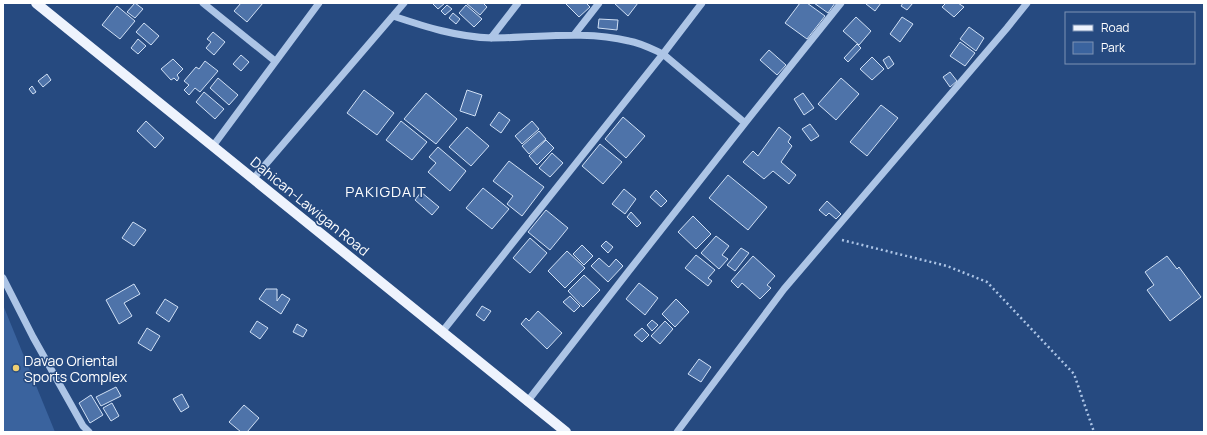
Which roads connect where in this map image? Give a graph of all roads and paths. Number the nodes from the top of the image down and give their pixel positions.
1 (36, 3) edge
2 (202, 3) edge
3 (319, 3) edge
4 (404, 3) edge
5 (518, 3) edge
6 (599, 3) edge
7 (702, 3) edge
8 (841, 3) edge
9 (1027, 3) edge
10 (394, 16) junction
11 (574, 35) junction
12 (491, 38) junction
13 (663, 54) junction
14 (276, 61) junction
15 (746, 123) junction
16 (213, 146) junction
17 (254, 178) junction
18 (828, 236) junction
19 (3, 278) edge
20 (442, 332) junction
21 (528, 402) junction
22 (81, 429) edge
23 (89, 432) edge
24 (566, 432) edge
25 (677, 432) edge
26 (1094, 432) edge

1 - 16 main road, Dahican-Lawigan Road
2 - 14 street
3 - 14 street
4 - 10 street
5 - 12 street
6 - 11 street
7 - 13 street
8 - 15 street
9 - 18 street
10 - 12 street
10 - 17 street
11 - 12 street
11 - 13 street
13 - 15 street
13 - 20 street
14 - 16 street
15 - 21 street
16 - 17 main road, Dahican-Lawigan Road
17 - 20 main road, Dahican-Lawigan Road
18 - 25 street
18 - 26 path
19 - 22 street
20 - 21 main road, Dahican-Lawigan Road
21 - 24 main road, Dahican-Lawigan Road
22 - 23 street

